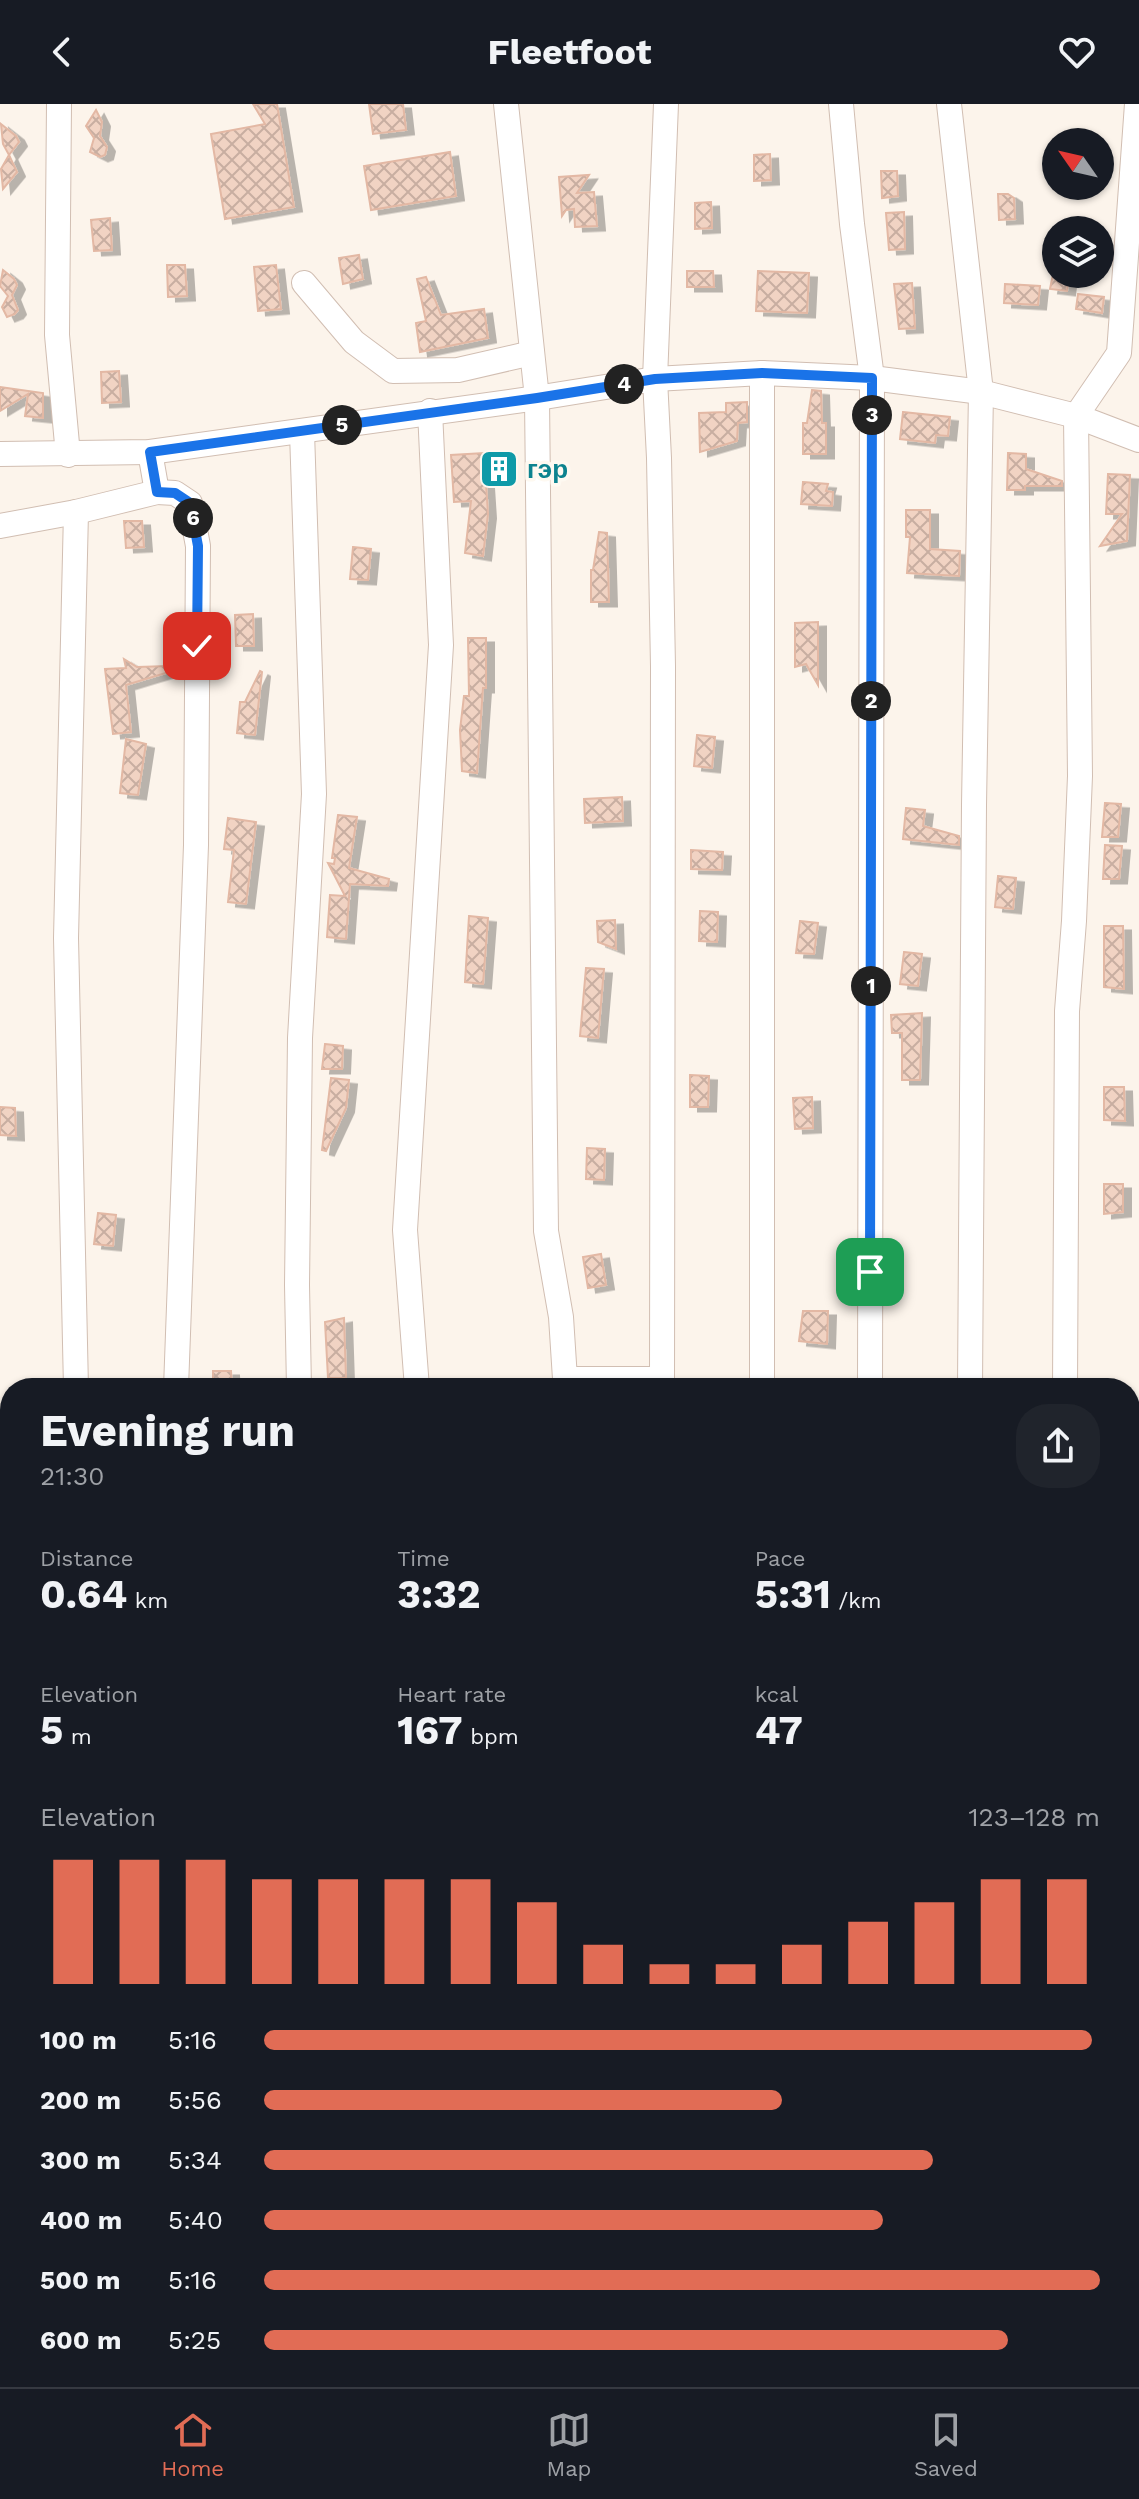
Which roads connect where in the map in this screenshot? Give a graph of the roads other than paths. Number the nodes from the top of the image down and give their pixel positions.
1 (59, 104) edge
2 (506, 104) edge
3 (666, 104) edge
4 (841, 104) edge
5 (949, 104) edge
6 (1137, 104) edge
7 (304, 283) dead end
8 (532, 353) junction
9 (1129, 357) edge
10 (762, 373) junction
11 (872, 378) junction
12 (655, 379) junction
13 (981, 392) junction
14 (537, 398) junction
15 (430, 411) junction
16 (1076, 416) junction
17 (302, 432) junction
18 (1139, 440) edge
19 (150, 452) junction
20 (0, 454) edge
21 (68, 455) junction
22 (157, 492) junction
23 (76, 512) junction
24 (0, 526) edge
25 (76, 1378) edge
26 (176, 1378) edge
27 (299, 1378) edge
28 (416, 1378) edge
29 (564, 1378) edge
30 (662, 1378) edge
31 (762, 1378) edge
32 (870, 1378) edge
33 (970, 1378) edge
34 (1065, 1378) edge

1 - 21 street
2 - 8 street
3 - 12 street
4 - 11 street
5 - 13 street
6 - 9 street
7 - 8 street
8 - 14 street
9 - 16 street
10 - 11 street
10 - 12 street
10 - 31 street
11 - 13 street
11 - 32 street
12 - 14 street
12 - 30 street
13 - 16 street
13 - 33 street
14 - 15 street
14 - 29 street
15 - 17 street
15 - 28 street
16 - 18 street
16 - 34 street
17 - 19 street
17 - 27 street
19 - 21 street
19 - 22 street
20 - 21 street
22 - 23 street
22 - 26 street
23 - 24 street
23 - 25 street

